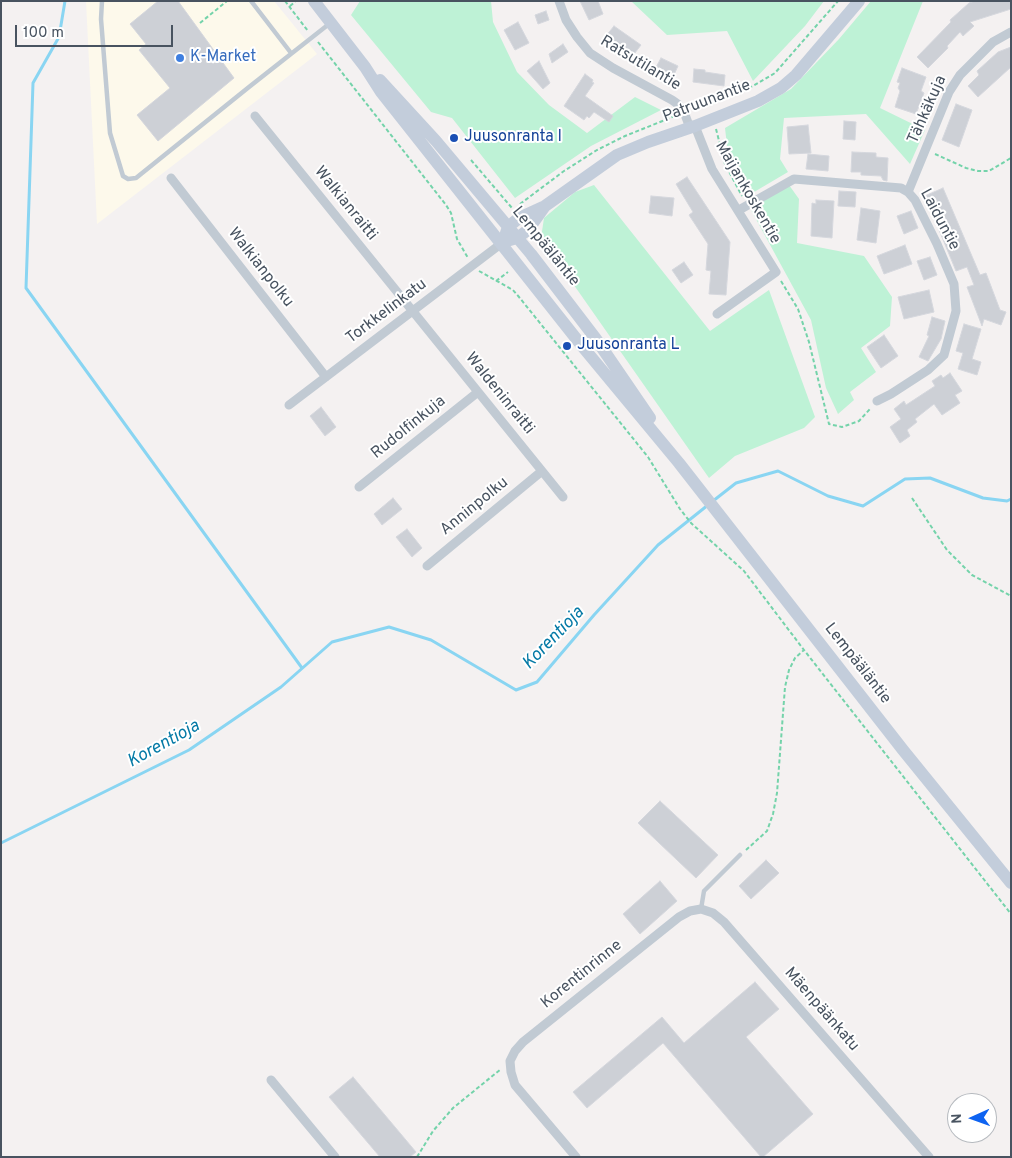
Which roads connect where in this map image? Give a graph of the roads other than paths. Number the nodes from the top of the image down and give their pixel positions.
1 (102, 1) edge
2 (251, 1) edge
3 (314, 1) edge
4 (559, 1) edge
5 (859, 1) edge
6 (330, 23) junction
7 (1011, 32) edge
8 (291, 54) junction
9 (365, 67) junction
10 (255, 116) dead end
11 (692, 127) junction
12 (171, 178) dead end
13 (908, 192) junction
14 (546, 206) junction
15 (743, 208) junction
16 (508, 227) junction
17 (517, 238) junction
18 (502, 243) junction
19 (413, 311) junction
20 (717, 314) dead end
21 (326, 377) junction
22 (478, 392) junction
23 (877, 401) road end
24 (289, 405) dead end
25 (679, 464) junction
26 (542, 471) junction
27 (359, 487) dead end
28 (563, 496) dead end
29 (427, 566) dead end
30 (740, 855) road end
31 (1011, 883) edge
32 (701, 909) junction
33 (271, 1080) dead end
34 (335, 1157) edge
35 (576, 1157) edge
36 (929, 1157) edge

1 - 8 lane
2 - 8 lane
3 - 6 main road, Lempääläntie
4 - 11 street, Ratsutilantie
5 - 11 main road, Patruunantie
6 - 8 lane
6 - 9 main road, Lempääläntie
7 - 13 street, Tähkäkuja
9 - 16 main road, Lempääläntie
9 - 18 main road, Lempääläntie
10 - 19 street, Walkianraitti
11 - 14 main road, Patruunantie
11 - 15 street, Maijankoskentie
12 - 21 street, Walkianpolku
13 - 15 street, Laiduntie
13 - 23 street, Laiduntie
14 - 16 main road, Patruunantie
14 - 17 main road, Patruunantie
15 - 20 street, Maijankoskentie
16 - 17 main road, Lempääläntie
16 - 18 main road
17 - 18 main road, Patruunantie
17 - 25 main road, Lempääläntie
18 - 19 street, Torkkelinkatu
18 - 25 main road, Lempääläntie
19 - 21 street, Torkkelinkatu
19 - 22 street, Waldeninraitti
21 - 24 street, Torkkelinkatu
22 - 26 street, Waldeninraitti
22 - 27 street, Rudolfinkuja
25 - 31 main road, Lempääläntie
26 - 28 street, Waldeninraitti
26 - 29 street, Anninpolku
30 - 32 lane
32 - 35 street, Korentinrinne
32 - 36 street, Mäenpäänkatu
33 - 34 street

